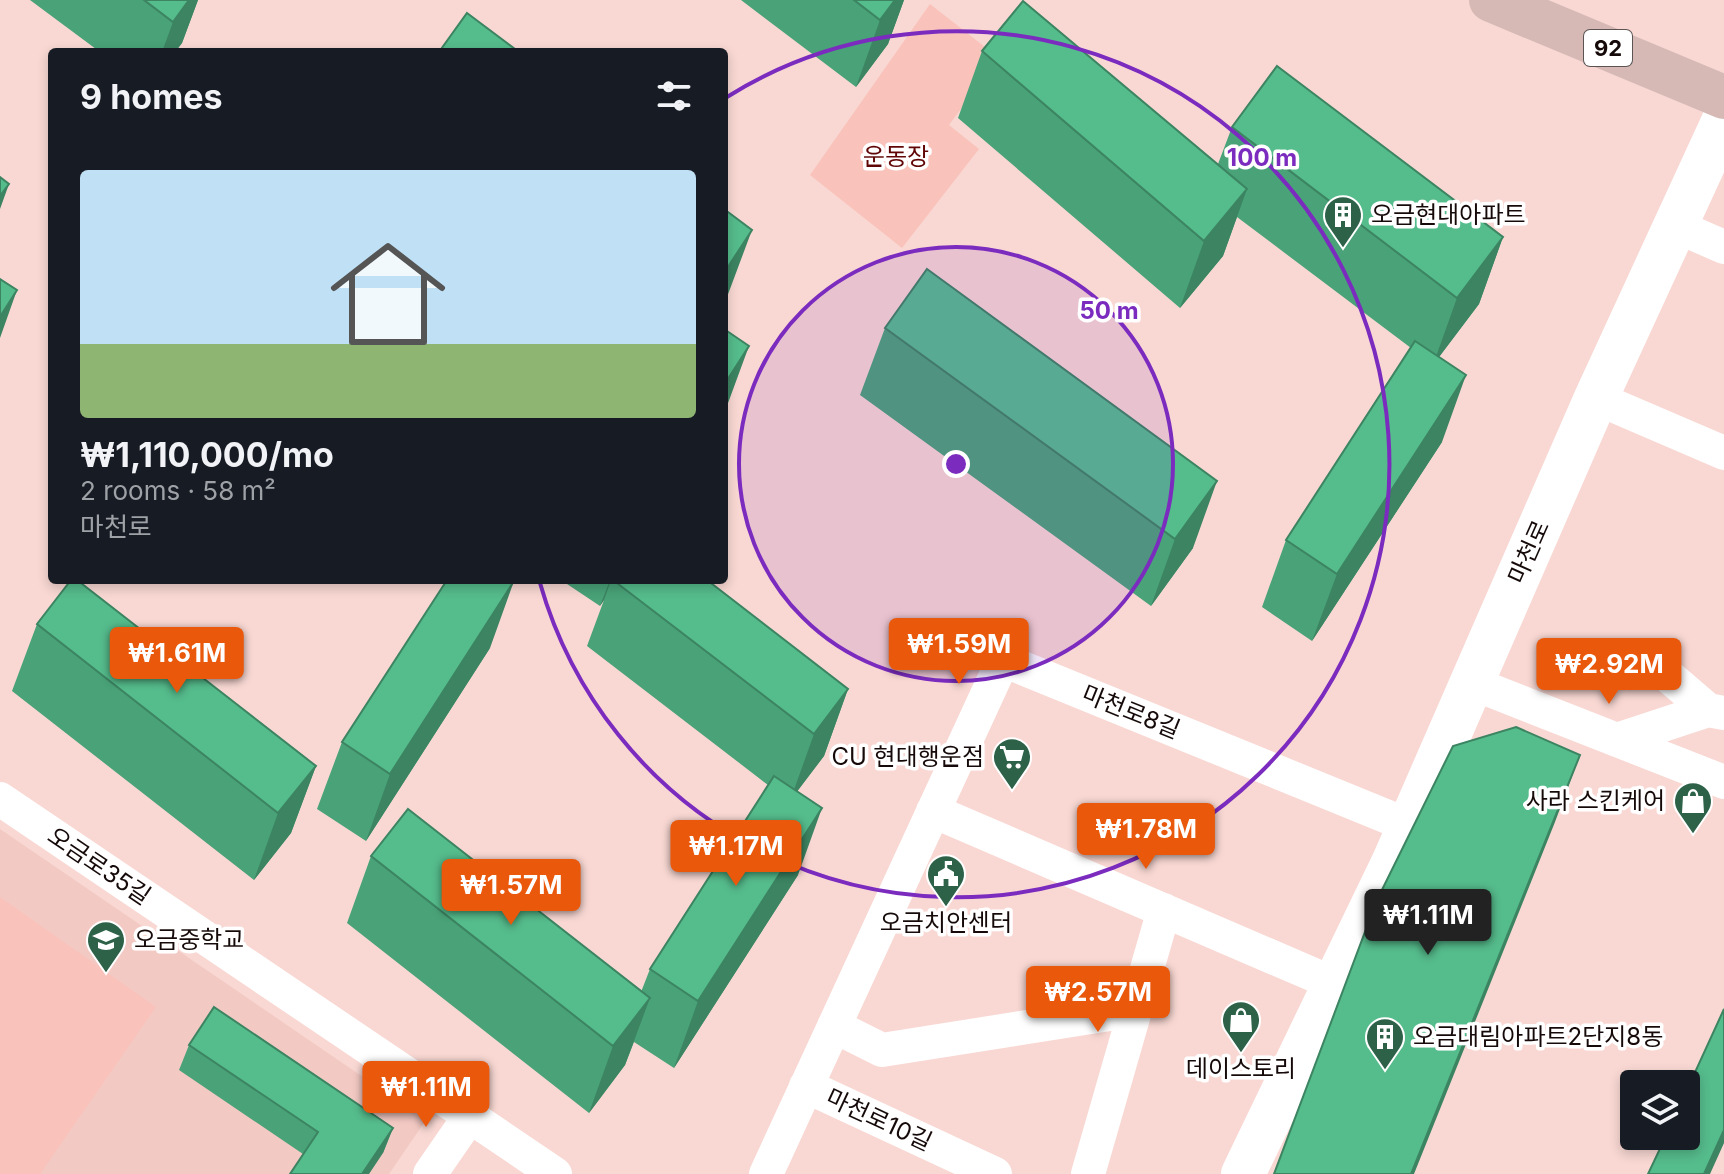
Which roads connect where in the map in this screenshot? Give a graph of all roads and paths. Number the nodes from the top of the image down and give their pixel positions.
1 (1491, 0) edge
2 (1724, 97) edge
3 (1724, 120) edge
4 (1676, 226) junction
5 (1724, 247) edge
6 (1596, 398) junction
7 (1724, 453) edge
8 (1645, 656) dead end
9 (1472, 683) junction
10 (1716, 712) edge
11 (1617, 740) junction
12 (1724, 782) edge
13 (0, 799) edge
14 (933, 811) junction
15 (1410, 826) junction
16 (1164, 910) junction
17 (1335, 984) junction
18 (1135, 1010) junction
19 (834, 1026) junction
20 (806, 1086) junction
21 (470, 1116) junction
22 (430, 1174) edge
23 (555, 1174) edge
24 (766, 1174) edge
25 (995, 1174) edge
26 (1088, 1174) edge
27 (1243, 1174) edge

1 - 2 main road, 92
3 - 4 street, 마천로
4 - 5 street
4 - 6 street, 마천로
6 - 7 street
6 - 9 street, 마천로
8 - 10 street
9 - 11 street
9 - 15 street, 마천로
10 - 11 street
11 - 12 street
13 - 21 street, 오금로35길
14 - 15 street, 마천로8길
14 - 16 street
14 - 19 street, 마천로8길
15 - 17 street, 마천로
16 - 17 street
16 - 18 street
17 - 27 street, 마천로
18 - 19 street
18 - 26 street
19 - 20 street, 마천로8길
20 - 24 street, 마천로8길
20 - 25 street, 마천로10길
21 - 22 street
21 - 23 street, 오금로35길

